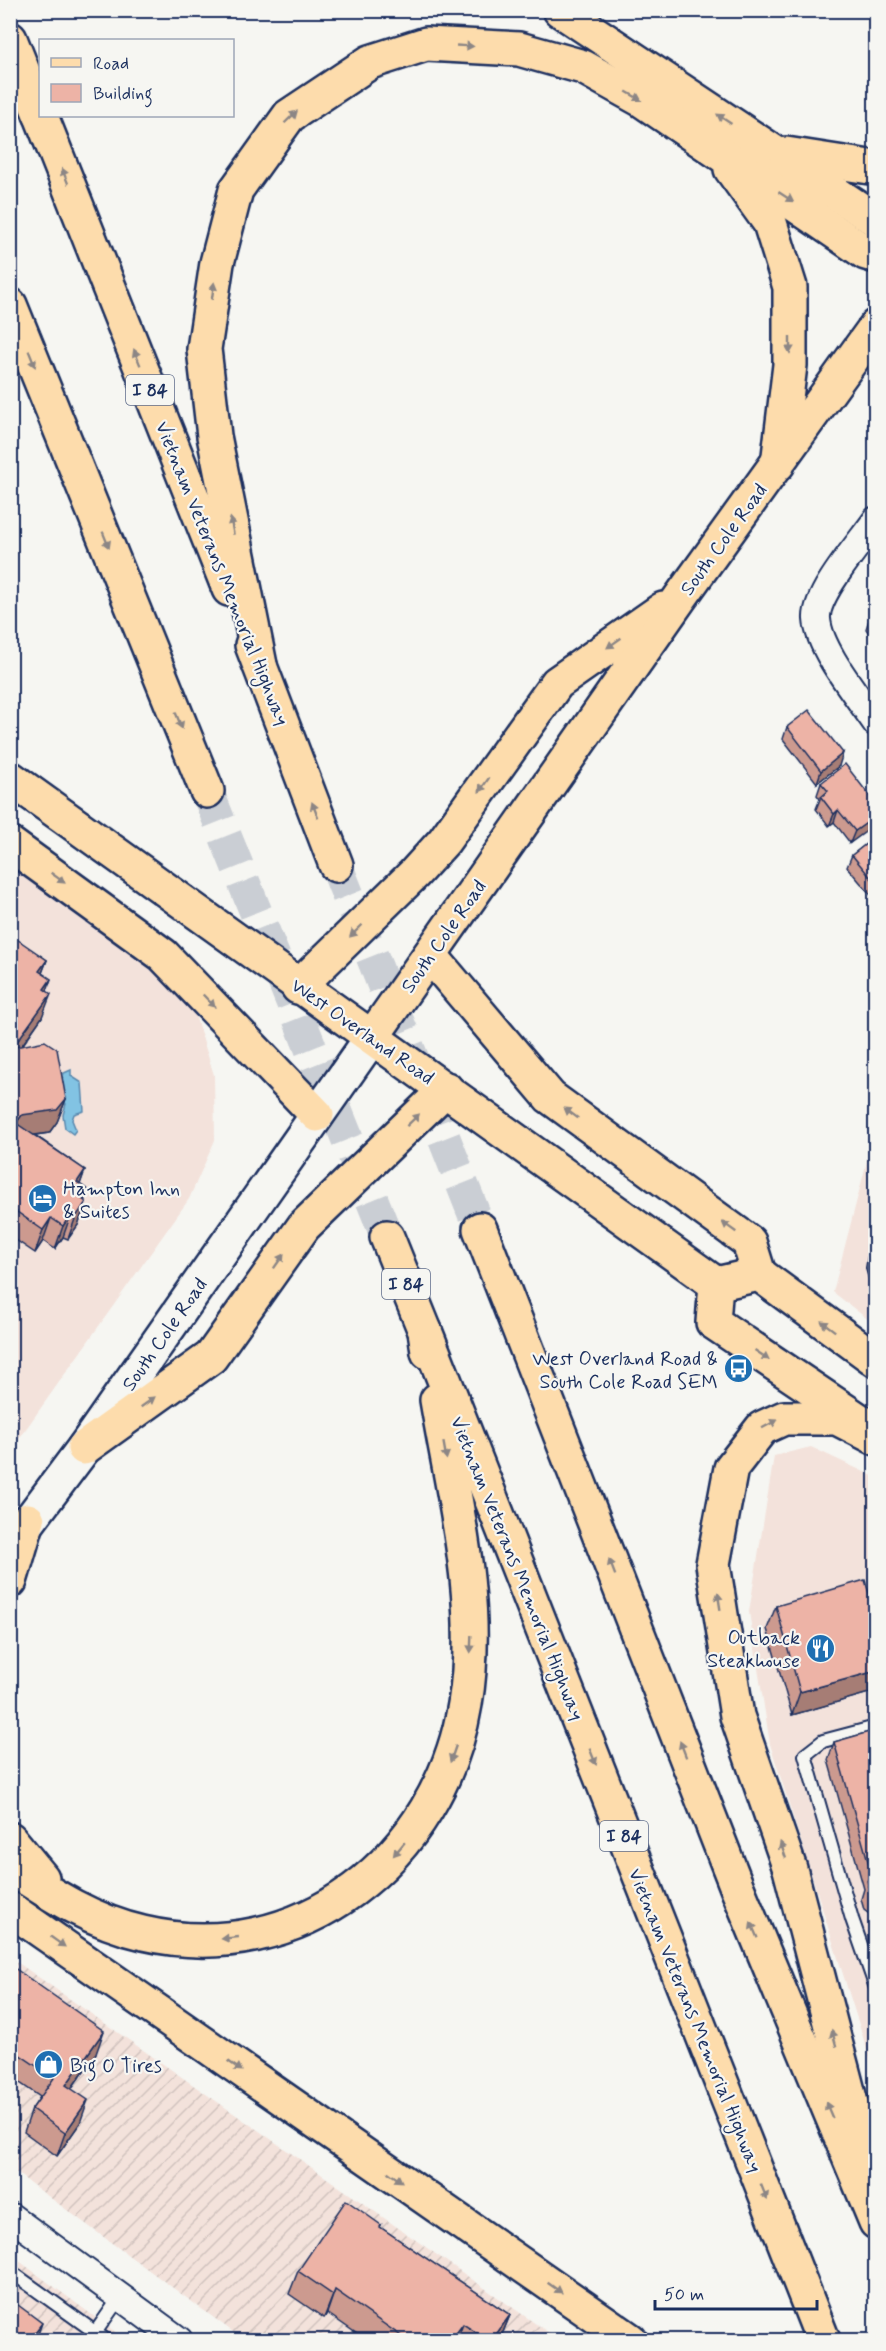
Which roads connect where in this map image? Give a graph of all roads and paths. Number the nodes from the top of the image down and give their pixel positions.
1 (560, 10) edge
2 (10, 39) edge
3 (39, 110) edge
4 (42, 117) edge
5 (772, 151) junction
6 (720, 153) junction
7 (876, 168) edge
8 (876, 220) edge
9 (876, 256) edge
10 (10, 305) edge
11 (876, 326) edge
12 (778, 464) junction
13 (876, 520) edge
14 (680, 598) junction
15 (260, 665) junction
16 (876, 723) edge
17 (10, 778) edge
18 (207, 790) tunnel mouth
19 (10, 844) edge
20 (336, 865) tunnel mouth
21 (430, 955) junction
22 (298, 987) junction
23 (372, 1037) junction
24 (446, 1089) junction
25 (317, 1115) junction
26 (480, 1229) tunnel mouth
27 (387, 1238) tunnel mouth
28 (876, 1250) edge
29 (759, 1274) junction
30 (876, 1278) edge
31 (716, 1284) junction
32 (425, 1331) junction
33 (876, 1360) edge
34 (876, 1432) edge
35 (876, 1438) edge
36 (84, 1448) junction
37 (16, 1533) edge
38 (10, 1581) edge
39 (876, 1727) edge
40 (10, 1839) edge
41 (10, 1867) edge
42 (58, 1898) junction
43 (10, 1909) edge
44 (876, 1988) edge
45 (876, 2197) edge
46 (12, 2221) edge
47 (876, 2222) edge
48 (10, 2271) edge
49 (120, 2297) junction
50 (93, 2336) edge
51 (106, 2340) edge
52 (179, 2340) edge
53 (630, 2340) edge
54 (823, 2340) edge

5 -> 1 main road
2 - 3 main road, Vietnam Veterans Memorial Highway / I 84
15 -> 4 main road, Vietnam Veterans Memorial Highway / I 84
5 - 7 main road
5 - 8 main road
6 -> 9 main road
6 -> 12 main road
15 -> 6 main road
10 -> 18 main road
11 - 12 main road, South Cole Road
12 - 14 main road, South Cole Road
13 - 16 street
14 - 21 main road, South Cole Road
14 -> 22 main road
20 -> 15 main road, Vietnam Veterans Memorial Highway / I 84
17 - 22 main road, West Overland Road
19 -> 25 main road
21 - 23 main road, South Cole Road
29 -> 21 main road
22 - 23 main road, West Overland Road
23 - 24 main road, West Overland Road
23 - 25 main road, South Cole Road
24 - 31 main road, West Overland Road
36 -> 24 main road
25 - 36 main road, South Cole Road
47 -> 26 main road
27 - 32 main road, I 84
28 - 30 lane
29 - 31 main road
33 -> 29 main road
31 -> 34 main road
32 -> 42 main road
32 -> 54 main road, Vietnam Veterans Memorial Highway / I 84
45 -> 35 main road
36 - 37 main road, South Cole Road
37 - 38 main road
39 - 44 lane
40 - 42 main road
41 - 42 main road
43 -> 53 main road
46 - 49 street
48 - 50 lane
49 - 50 lane
49 - 52 street
50 - 51 lane

